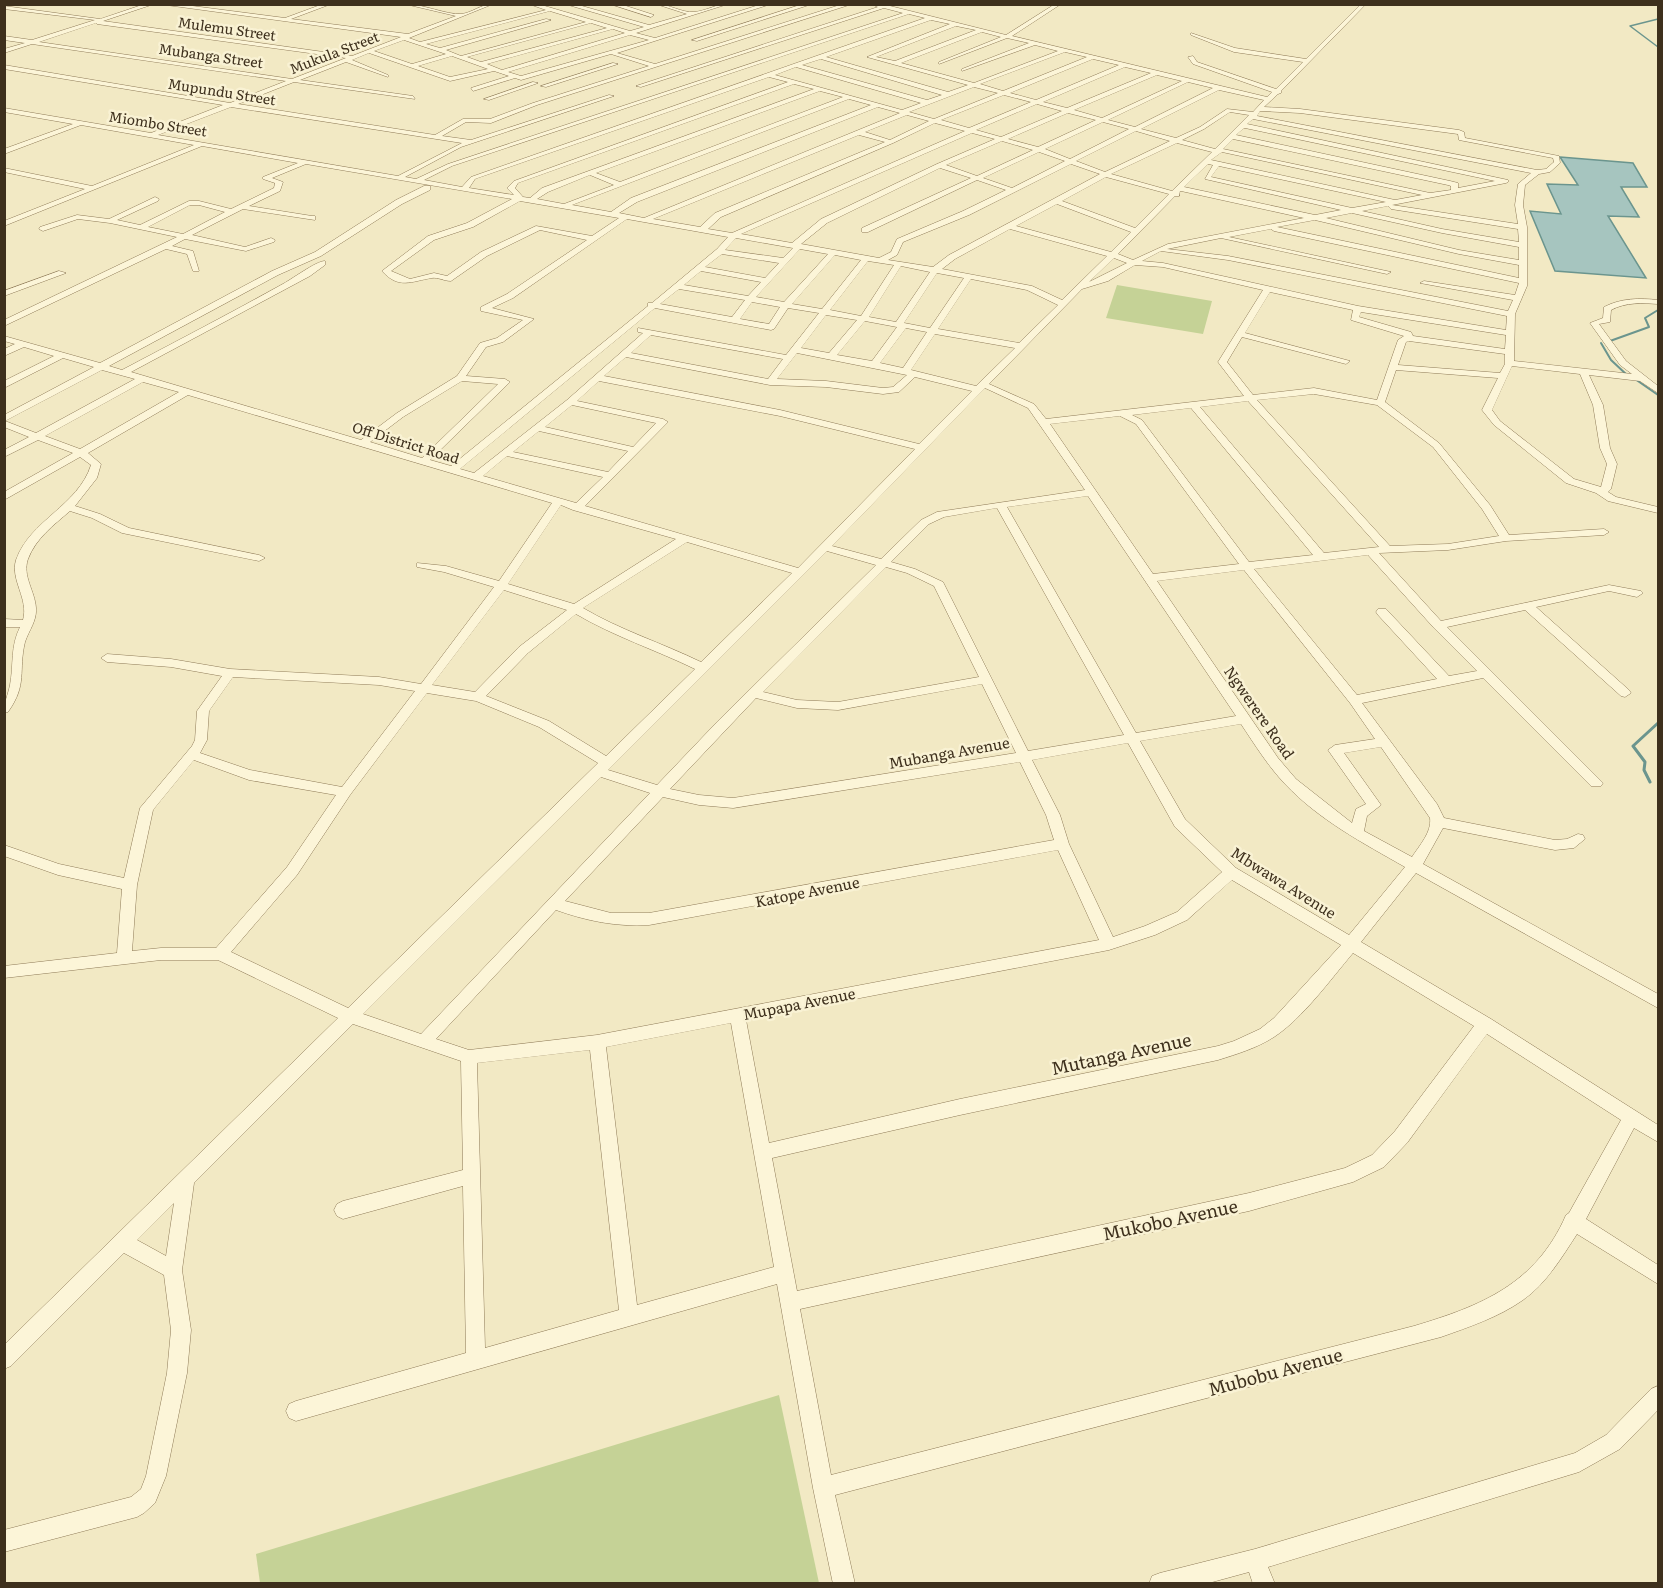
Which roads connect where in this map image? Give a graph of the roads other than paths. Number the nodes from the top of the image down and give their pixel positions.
1 (152, 4) edge
2 (161, 4) edge
3 (329, 4) edge
4 (407, 4) edge
5 (491, 4) edge
6 (531, 4) edge
7 (567, 4) edge
8 (612, 4) edge
9 (658, 4) edge
10 (701, 4) edge
11 (726, 4) edge
12 (769, 4) edge
13 (810, 4) edge
14 (849, 4) edge
15 (873, 4) edge
16 (1059, 4) edge
17 (1365, 4) edge
18 (4, 7) edge
19 (883, 7) junction
20 (715, 8) junction
21 (550, 10) junction
22 (907, 13) junction
23 (693, 14) junction
24 (738, 14) junction
25 (462, 15) junction
26 (567, 15) junction
27 (651, 15) dead end
28 (931, 18) junction
29 (100, 21) junction
30 (282, 21) junction
31 (591, 22) junction
32 (956, 24) junction
33 (612, 28) junction
34 (650, 28) junction
35 (982, 30) junction
36 (632, 33) junction
37 (672, 34) junction
38 (1193, 34) dead end
39 (1008, 36) junction
40 (406, 37) junction
41 (4, 38) edge
42 (656, 40) junction
43 (695, 40) junction
44 (32, 42) junction
45 (421, 43) junction
46 (1035, 43) junction
47 (718, 46) junction
48 (441, 50) junction
49 (841, 50) junction
50 (1065, 50) junction
51 (4, 51) edge
52 (369, 51) junction
53 (851, 52) dead end
54 (612, 53) junction
55 (453, 54) junction
56 (861, 54) dead end
57 (735, 55) junction
58 (462, 57) junction
59 (821, 57) junction
60 (870, 57) junction
61 (1093, 57) junction
62 (1191, 57) dead end
63 (350, 59) junction
64 (1309, 61) junction
65 (759, 62) junction
66 (895, 63) junction
67 (941, 63) dead end
68 (481, 64) junction
69 (615, 64) dead end
70 (1124, 65) junction
71 (411, 66) junction
72 (655, 66) junction
73 (797, 66) junction
74 (4, 67) edge
75 (493, 69) junction
76 (964, 70) dead end
77 (501, 72) junction
78 (1156, 73) junction
79 (634, 74) junction
80 (769, 75) junction
81 (386, 76) dead end
82 (518, 77) junction
83 (297, 79) junction
84 (656, 80) junction
85 (1188, 80) junction
86 (794, 82) junction
87 (535, 83) junction
88 (544, 86) junction
89 (639, 86) dead end
90 (974, 86) junction
91 (473, 88) dead end
92 (1218, 88) junction
93 (681, 89) junction
94 (820, 89) junction
95 (1279, 92) junction
96 (565, 94) junction
97 (1002, 94) junction
98 (950, 95) junction
99 (611, 96) dead end
100 (849, 97) junction
101 (413, 98) dead end
102 (487, 99) dead end
103 (1270, 100) junction
104 (926, 102) junction
105 (1034, 102) junction
106 (232, 104) junction
107 (877, 105) junction
108 (4, 110) edge
109 (618, 111) junction
110 (1067, 111) junction
111 (904, 112) junction
112 (1257, 113) junction
113 (642, 119) junction
114 (1100, 119) junction
115 (934, 121) junction
116 (83, 123) junction
117 (1245, 126) junction
118 (669, 127) junction
119 (170, 128) junction
120 (1136, 129) junction
121 (970, 131) junction
122 (857, 132) junction
123 (152, 134) junction
124 (437, 136) junction
125 (696, 136) junction
126 (1234, 137) junction
127 (187, 139) junction
128 (1003, 140) junction
129 (1178, 141) junction
130 (471, 142) junction
131 (891, 142) junction
132 (204, 143) junction
133 (879, 148) junction
134 (1038, 149) junction
135 (1220, 151) junction
136 (4, 152) edge
137 (890, 152) dead end
138 (901, 154) dead end
139 (912, 158) junction
140 (921, 160) dead end
141 (308, 161) junction
142 (1072, 161) junction
143 (930, 163) dead end
144 (1213, 163) junction
145 (940, 165) junction
146 (4, 170) edge
147 (1537, 172) junction
148 (590, 173) junction
149 (1107, 174) junction
150 (400, 177) junction
151 (979, 177) junction
152 (419, 180) junction
153 (1506, 182) junction
154 (619, 184) junction
155 (1522, 184) junction
156 (93, 188) junction
157 (427, 188) dead end
158 (465, 188) junction
159 (1454, 189) junction
160 (1012, 190) junction
161 (1179, 192) junction
162 (1432, 195) junction
163 (520, 198) junction
164 (155, 199) dead end
165 (532, 200) junction
166 (1059, 202) junction
167 (1397, 202) junction
168 (567, 205) junction
169 (1384, 206) junction
170 (242, 207) junction
171 (1354, 211) junction
172 (232, 212) junction
173 (613, 214) junction
174 (627, 216) junction
175 (312, 218) dead end
176 (1317, 218) junction
177 (647, 219) junction
178 (110, 221) junction
179 (4, 224) edge
180 (1008, 226) junction
181 (1268, 227) junction
182 (140, 228) junction
183 (1523, 228) junction
184 (43, 229) dead end
185 (703, 229) junction
186 (865, 230) dead end
187 (156, 231) junction
188 (1137, 232) junction
189 (735, 234) junction
190 (185, 235) junction
191 (1219, 236) junction
192 (594, 238) junction
193 (271, 240) dead end
194 (1522, 245) junction
195 (797, 246) junction
196 (163, 248) junction
197 (1153, 250) junction
198 (720, 251) junction
199 (834, 252) junction
200 (1114, 255) junction
201 (866, 258) junction
202 (881, 260) junction
203 (784, 261) junction
204 (322, 263) dead end
205 (899, 263) junction
206 (1134, 263) junction
207 (1521, 263) junction
208 (698, 268) junction
209 (196, 269) dead end
210 (935, 270) junction
211 (1387, 272) dead end
212 (62, 273) dead end
213 (969, 276) junction
214 (768, 281) junction
215 (1521, 281) junction
216 (1424, 283) dead end
217 (676, 286) junction
218 (1080, 288) junction
219 (1267, 290) junction
220 (4, 294) edge
221 (1518, 298) junction
222 (748, 300) junction
223 (1659, 302) edge
224 (1063, 304) junction
225 (651, 305) junction
226 (785, 306) junction
227 (1358, 309) junction
228 (823, 313) junction
229 (1511, 314) junction
230 (863, 319) junction
231 (734, 321) junction
232 (4, 324) edge
233 (901, 326) junction
234 (624, 328) junction
235 (649, 332) junction
236 (934, 332) junction
237 (1509, 333) junction
238 (1239, 334) junction
239 (4, 338) edge
240 (1409, 338) junction
241 (24, 343) junction
242 (1021, 346) junction
243 (796, 350) junction
244 (1510, 352) junction
245 (4, 353) edge
246 (624, 354) junction
247 (62, 355) junction
248 (831, 356) junction
249 (117, 358) junction
250 (789, 358) junction
251 (1346, 361) dead end
252 (1509, 363) junction
253 (140, 364) junction
254 (874, 364) junction
255 (101, 366) junction
256 (1393, 368) junction
257 (910, 372) junction
258 (123, 373) junction
259 (1584, 374) junction
260 (1504, 376) junction
261 (460, 378) junction
262 (599, 378) junction
263 (1640, 378) junction
264 (142, 379) junction
265 (770, 382) junction
266 (4, 385) edge
267 (983, 387) junction
268 (1659, 390) edge
269 (186, 392) junction
270 (1250, 398) junction
271 (570, 402) junction
272 (1380, 403) junction
273 (1193, 405) junction
274 (1138, 416) junction
275 (4, 422) edge
276 (1044, 422) junction
277 (538, 428) junction
278 (38, 436) junction
279 (363, 443) junction
280 (923, 448) junction
281 (635, 450) junction
282 (80, 452) junction
283 (505, 453) junction
284 (4, 454) edge
285 (424, 461) junction
286 (453, 470) junction
287 (609, 475) junction
288 (475, 477) junction
289 (1600, 491) junction
290 (1092, 492) junction
291 (4, 497) edge
292 (558, 502) junction
293 (1000, 504) junction
294 (69, 507) junction
295 (577, 508) junction
296 (1659, 510) edge
297 (1604, 532) dead end
298 (1506, 538) junction
299 (684, 539) junction
300 (825, 547) junction
301 (1387, 549) junction
302 (1371, 551) junction
303 (1321, 557) junction
304 (259, 558) dead end
305 (881, 564) junction
306 (421, 565) dead end
307 (1246, 567) junction
308 (800, 572) junction
309 (1150, 578) junction
310 (502, 585) junction
311 (1637, 593) dead end
312 (1528, 606) junction
313 (574, 608) junction
314 (1382, 612) dead end
315 (4, 623) edge
316 (28, 624) junction
317 (1438, 625) junction
318 (107, 658) dead end
319 (703, 668) junction
320 (230, 673) junction
321 (1486, 673) junction
322 (984, 680) junction
323 (1447, 682) junction
324 (423, 689) junction
325 (1625, 693) dead end
326 (755, 694) junction
327 (478, 697) junction
328 (1354, 700) junction
329 (4, 709) edge
330 (1244, 719) junction
331 (1130, 739) junction
332 (1385, 742) junction
333 (193, 755) junction
334 (1024, 756) junction
335 (603, 768) junction
336 (1596, 783) dead end
337 (345, 792) junction
338 (660, 792) junction
339 (1438, 822) junction
340 (1356, 833) junction
341 (1578, 838) dead end
342 (1062, 844) junction
343 (4, 850) edge
344 (1414, 866) junction
345 (1231, 872) junction
346 (130, 885) junction
347 (553, 903) junction
348 (1109, 944) junction
349 (1352, 944) junction
350 (220, 954) junction
351 (124, 957) junction
352 (4, 972) edge
353 (1657, 999) edge
354 (737, 1015) junction
355 (351, 1017) junction
356 (1485, 1024) junction
357 (424, 1041) junction
358 (597, 1042) junction
359 (469, 1057) junction
360 (1631, 1117) junction
361 (1659, 1134) edge
362 (763, 1152) junction
363 (471, 1176) junction
364 (186, 1179) junction
365 (343, 1210) dead end
366 (1572, 1221) junction
367 (122, 1242) junction
368 (173, 1270) junction
369 (784, 1273) junction
370 (1659, 1275) edge
371 (789, 1302) junction
372 (629, 1318) junction
373 (4, 1359) edge
374 (476, 1361) junction
375 (1658, 1396) edge
376 (296, 1411) dead end
377 (823, 1488) junction
378 (4, 1541) edge
379 (1255, 1560) junction
380 (844, 1584) edge
381 (1160, 1584) edge
382 (1264, 1584) edge

1 - 29 street
2 - 30 street
3 - 30 street
4 - 25 street
5 - 25 street, Mukula Street
6 - 21 street
7 - 34 street
8 - 27 street
9 - 23 street
10 - 20 street
11 - 20 street
12 - 24 street
13 - 43 street
14 - 47 street
15 - 19 street
16 - 39 street
17 - 64 street
18 - 29 street, Mulemu Street
19 - 22 street
19 - 57 street
20 - 23 street
20 - 24 street
21 - 26 street
21 - 45 street
22 - 28 street
22 - 65 street
23 - 34 street
24 - 37 street
25 - 40 street, Mukula Street
26 - 31 street
26 - 48 street
28 - 32 street
28 - 49 street
29 - 44 street
29 - 63 street, Mulemu Street
30 - 40 street
31 - 33 street
31 - 58 street
32 - 35 street
32 - 60 street
33 - 36 street
33 - 68 street
34 - 36 street
35 - 39 street
35 - 66 street
36 - 42 street
36 - 77 street
37 - 42 street
37 - 43 street
38 - 64 street
39 - 46 street
39 - 67 street
40 - 45 street
40 - 52 street, Mukula Street
41 - 44 street, Mubanga Street
42 - 54 street
43 - 47 street
44 - 51 street
44 - 83 street, Mubanga Street
45 - 48 street
46 - 50 street
46 - 76 street
47 - 72 street
48 - 55 street
49 - 53 street
49 - 59 street
50 - 61 street
50 - 90 street
52 - 63 street, Mukula Street
52 - 71 street
54 - 72 street
54 - 82 street
55 - 58 street
55 - 71 street
56 - 60 street
57 - 65 street
57 - 84 street
58 - 68 street
59 - 73 street
59 - 98 street
60 - 66 street
61 - 70 street
61 - 97 street
62 - 95 street
63 - 81 street
63 - 83 street, Mukula Street
64 - 95 street
65 - 93 street
66 - 90 street
68 - 75 street
69 - 88 street
70 - 78 street
70 - 105 street
71 - 75 street
72 - 79 street
73 - 80 street
73 - 104 street
74 - 106 street, Mupundu Street
75 - 77 street
77 - 82 street
78 - 85 street
78 - 110 street
79 - 84 street
79 - 96 street
80 - 86 street
80 - 113 street
82 - 87 street
82 - 91 street
83 - 101 street, Mubanga Street
83 - 106 street, Mukula Street
84 - 89 street
84 - 93 street
85 - 92 street
85 - 114 street
86 - 94 street
86 - 118 street
87 - 88 street
87 - 102 street
88 - 96 street
90 - 97 street
90 - 98 street
92 - 103 street
92 - 120 street
93 - 109 street
94 - 100 street
94 - 125 street
95 - 103 street
96 - 124 street
97 - 105 street
97 - 115 street
98 - 104 street
99 - 130 street
100 - 107 street
100 - 154 street
103 - 112 street
104 - 111 street
105 - 110 street
105 - 121 street
106 - 119 street, Mukula Street
106 - 124 street, Mupundu Street
107 - 111 street
107 - 173 street
108 - 116 street, Miombo Street
109 - 113 street
109 - 152 street
110 - 114 street
110 - 128 street
111 - 115 street
111 - 122 street
112 - 117 street
112 - 129 street
112 - 147 street
112 - 147 street
113 - 158 street
114 - 120 street
114 - 134 street
115 - 121 street
115 - 131 street
116 - 123 street, Miombo Street
116 - 136 street
117 - 126 street
117 - 153 street
118 - 125 street
118 - 163 street
119 - 123 street, Mukula Street
119 - 127 street
120 - 129 street
120 - 142 street
121 - 128 street
121 - 139 street
122 - 131 street
122 - 177 street
123 - 127 street, Miombo Street
124 - 130 street, Mupundu Street
125 - 148 street
126 - 135 street
126 - 159 street
127 - 132 street, Miombo Street
128 - 134 street
128 - 145 street
129 - 135 street
129 - 149 street
130 - 150 street
131 - 133 street
132 - 141 street, Miombo Street
132 - 156 street
133 - 137 street
133 - 185 street
134 - 142 street
134 - 151 street
135 - 144 street
135 - 162 street
138 - 139 street
139 - 140 street
139 - 189 street
141 - 150 street, Miombo Street
141 - 170 street
142 - 149 street
142 - 160 street
143 - 145 street
144 - 161 street
144 - 167 street
144 - 171 street
145 - 151 street
145 - 195 street
146 - 156 street
147 - 155 street
148 - 154 street
148 - 165 street
149 - 161 street
149 - 166 street
150 - 152 street, Miombo Street
151 - 160 street
151 - 186 street
152 - 158 street, Miombo Street
153 - 155 street
153 - 159 street
154 - 168 street
155 - 183 street
156 - 179 street
157 - 249 street
158 - 163 street, Miombo Street
159 - 162 street
160 - 202 street
161 - 176 street
161 - 188 street
162 - 167 street
163 - 165 street, Miombo Street
163 - 192 street
164 - 178 street
165 - 168 street, Miombo Street
166 - 180 street
166 - 188 street
167 - 169 street
168 - 173 street, Miombo Street
169 - 171 street
169 - 183 street
170 - 172 street
170 - 175 street
171 - 176 street
171 - 194 street
172 - 182 street
172 - 190 street
173 - 174 street, Miombo Street
174 - 177 street, Miombo Street
174 - 192 street
176 - 181 street
176 - 207 street
177 - 185 street, Miombo Street
178 - 182 street
178 - 184 street
180 - 200 street
180 - 210 street
181 - 191 street
181 - 215 street
182 - 187 street
183 - 194 street
185 - 189 street, Miombo Street
187 - 190 street
187 - 196 street
188 - 200 street
189 - 195 street, Miombo Street
189 - 198 street
190 - 193 street
190 - 196 street
191 - 197 street
191 - 211 street
192 - 261 street
194 - 207 street
195 - 199 street, Miombo Street
195 - 203 street
196 - 209 street
196 - 232 street
197 - 206 street
197 - 229 street
198 - 203 street
198 - 208 street
199 - 201 street, Miombo Street
199 - 226 street
200 - 206 street
200 - 218 street
201 - 202 street, Miombo Street
201 - 228 street
202 - 205 street, Miombo Street
203 - 214 street
204 - 253 street
205 - 210 street, Miombo Street
205 - 230 street
206 - 218 street
206 - 219 street
207 - 215 street
208 - 214 street
208 - 217 street
210 - 213 street, Miombo Street
210 - 233 street
212 - 220 street
213 - 224 street, Miombo Street
213 - 236 street
214 - 222 street
215 - 221 street
216 - 221 street
217 - 222 street
217 - 225 street
218 - 224 street
219 - 227 street
219 - 238 street
221 - 229 street
222 - 226 street
222 - 231 street
223 - 263 street
224 - 242 street
225 - 231 street
225 - 234 street
226 - 228 street
226 - 231 street
227 - 237 street
227 - 240 street
228 - 230 street
228 - 243 street
229 - 237 street
230 - 233 street
230 - 248 street
233 - 236 street
233 - 254 street
234 - 235 street
234 - 286 street
235 - 246 street
235 - 250 street
236 - 242 street
236 - 257 street
237 - 244 street
238 - 251 street
238 - 270 street
239 - 241 street, Off District Road
240 - 244 street
240 - 256 street
241 - 245 street
241 - 247 street, Off District Road
242 - 267 street
243 - 248 street, Ngwerere Road
243 - 250 street
244 - 252 street
246 - 262 street
246 - 265 street
247 - 255 street, Off District Road
247 - 266 street
248 - 254 street, Ngwerere Road
249 - 253 street
249 - 255 street
250 - 265 street
252 - 259 street
252 - 260 street
253 - 258 street
254 - 257 street, Ngwerere Road
255 - 258 street, Off District Road
255 - 275 street
256 - 260 street
256 - 272 street
257 - 265 street
257 - 267 street, Ngwerere Road
258 - 264 street, Off District Road
259 - 263 street
259 - 289 street
260 - 289 street
261 - 279 street
261 - 285 street
262 - 271 street
262 - 280 street
263 - 268 street
264 - 269 street, Off District Road
264 - 278 street
267 - 276 street, Ngwerere Road
267 - 280 street
269 - 279 street, Off District Road
269 - 282 street
270 - 272 street
270 - 273 street
270 - 301 street
271 - 277 street
271 - 281 street
272 - 298 street
273 - 274 street
273 - 303 street
274 - 276 street
274 - 307 street
275 - 278 street
276 - 290 street, Ngwerere Road
277 - 281 street
277 - 283 street
278 - 282 street
278 - 284 street
279 - 285 street, Off District Road
280 - 300 street
281 - 287 street
282 - 291 street
282 - 294 street
283 - 287 street
283 - 288 street
285 - 286 street, Off District Road
286 - 288 street, Off District Road
287 - 295 street
288 - 292 street, Off District Road
289 - 296 street
290 - 293 street
290 - 309 street, Ngwerere Road
292 - 295 street, Off District Road
292 - 310 street
293 - 305 street
293 - 331 street, Mbwawa Avenue
294 - 304 street
294 - 316 street
295 - 299 street, Off District Road
297 - 298 street
298 - 301 street
299 - 308 street, Off District Road
299 - 313 street
300 - 305 street
300 - 308 street
301 - 302 street
302 - 303 street
302 - 317 street
303 - 307 street
305 - 322 street
305 - 326 street
306 - 310 street
307 - 309 street
307 - 328 street
308 - 319 street
309 - 330 street, Ngwerere Road
310 - 313 street
310 - 324 street
311 - 312 street
312 - 317 street
312 - 325 street
313 - 319 street
313 - 327 street
314 - 323 street
315 - 316 street
316 - 329 street
317 - 321 street
318 - 320 street, Mubanga Avenue
319 - 335 street
320 - 324 street, Mubanga Avenue
320 - 333 street
321 - 323 street
321 - 336 street
322 - 326 street
322 - 334 street
323 - 328 street
324 - 327 street, Mubanga Avenue
324 - 337 street
326 - 338 street
327 - 335 street, Mubanga Avenue
328 - 332 street
330 - 331 street, Mubanga Avenue
330 - 340 street, Ngwerere Road
331 - 334 street, Mubanga Avenue
331 - 345 street, Mbwawa Avenue
332 - 339 street
332 - 340 street
333 - 337 street
333 - 346 street
334 - 338 street, Mubanga Avenue
334 - 342 street
335 - 338 street, Mubanga Avenue
335 - 355 street
337 - 350 street
338 - 347 street
339 - 341 street
339 - 344 street, Mutanga Avenue
340 - 344 street, Ngwerere Road
342 - 347 street, Katope Avenue
342 - 348 street
343 - 346 street
344 - 349 street, Mutanga Avenue
344 - 353 street, Ngwerere Road
345 - 348 street, Mupapa Avenue
345 - 349 street, Mbwawa Avenue
346 - 351 street
347 - 357 street
348 - 354 street, Mupapa Avenue
349 - 356 street, Mbwawa Avenue
349 - 362 street, Mutanga Avenue
350 - 351 street
350 - 355 street, Mupapa Avenue
351 - 352 street
354 - 358 street, Mupapa Avenue
354 - 362 street
355 - 357 street, Mupapa Avenue
355 - 364 street
356 - 360 street, Mbwawa Avenue
356 - 371 street, Mukobo Avenue
357 - 359 street, Mupapa Avenue
358 - 359 street, Mupapa Avenue
358 - 372 street
359 - 363 street
360 - 361 street, Mbwawa Avenue
360 - 366 street, Mubobu Avenue
362 - 369 street
363 - 365 street
363 - 374 street
364 - 367 street
364 - 368 street
366 - 370 street
366 - 377 street, Mubobu Avenue
367 - 368 street
367 - 373 street
368 - 378 street
369 - 371 street
369 - 372 street
371 - 377 street
372 - 374 street
374 - 376 street
375 - 379 street
377 - 380 street
379 - 381 street
379 - 382 street

